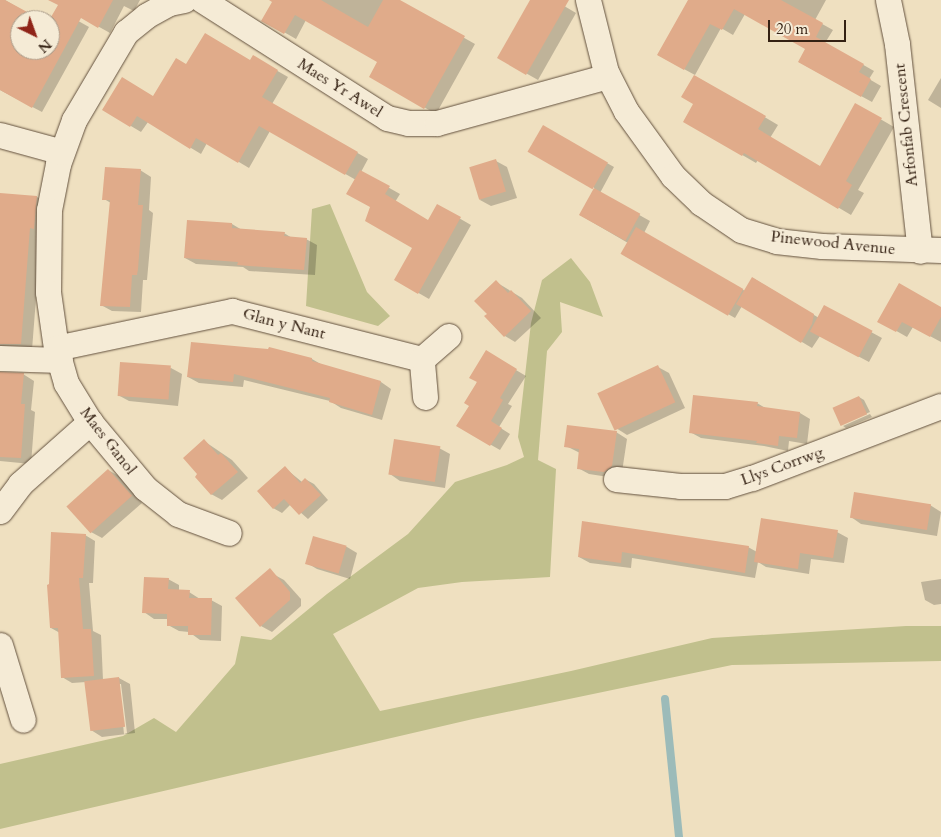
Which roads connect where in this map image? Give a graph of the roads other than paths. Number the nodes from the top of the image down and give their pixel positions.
1 (184, 0) edge
2 (202, 0) edge
3 (588, 0) edge
4 (888, 0) edge
5 (608, 76) junction
6 (0, 135) edge
7 (62, 152) junction
8 (931, 251) edge
9 (448, 336) dead end
10 (58, 354) junction
11 (0, 358) edge
12 (422, 359) junction
13 (425, 397) dead end
14 (941, 406) edge
15 (90, 422) junction
16 (616, 479) dead end
17 (0, 511) edge
18 (229, 533) dead end
19 (0, 644) edge
20 (24, 720) dead end

1 - 7 street
2 - 5 street, Maes Yr Awel
3 - 5 street, Pinewood Avenue
4 - 8 street, Arfonfab Crescent
5 - 8 street, Pinewood Avenue
6 - 7 street
7 - 10 street, Maes Ganol
9 - 12 street
10 - 11 street, Glan y Nant
10 - 12 street, Glan y Nant
10 - 15 street, Maes Ganol
12 - 13 street
14 - 16 street, Llys Corrwg
15 - 17 street
15 - 18 street, Maes Ganol
19 - 20 street

